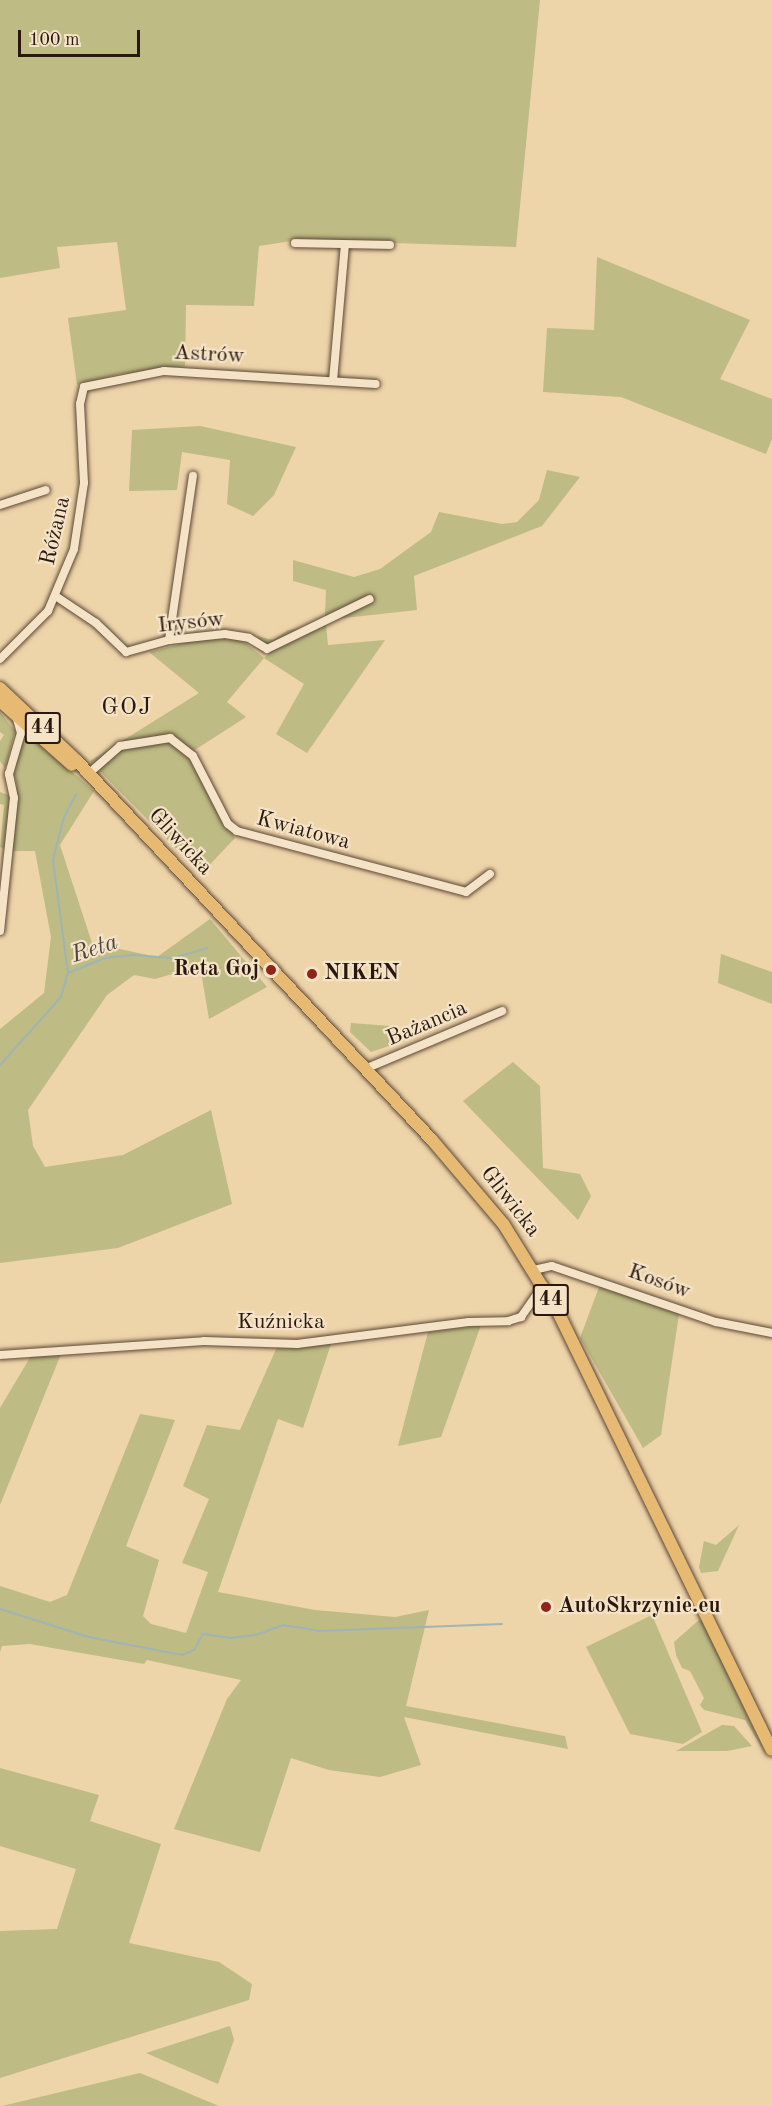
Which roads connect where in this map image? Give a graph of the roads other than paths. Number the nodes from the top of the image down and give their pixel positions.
1 (295, 243) dead end
2 (345, 244) junction
3 (390, 245) dead end
4 (333, 381) junction
5 (376, 384) dead end
6 (84, 387) joint
7 (193, 476) dead end
8 (46, 490) dead end
9 (0, 505) edge
10 (57, 597) junction
11 (370, 599) dead end
12 (169, 640) junction
13 (0, 659) edge
14 (0, 688) edge
15 (0, 701) edge
16 (10, 709) junction
17 (85, 773) junction
18 (490, 874) dead end
19 (0, 931) edge
20 (502, 1011) dead end
21 (365, 1069) junction
22 (534, 1270) junction
23 (543, 1285) junction
24 (772, 1333) edge
25 (0, 1355) edge
26 (772, 1749) edge

1 - 2 street
2 - 3 street
2 - 4 street
4 - 5 street, Astrów
4 - 6 street, Astrów
6 - 10 street, Różana
7 - 12 street
8 - 9 street
10 - 12 street, Irysów
10 - 13 street, Różana
11 - 12 street, Irysów
14 - 17 main road, Gliwicka / 44
15 - 16 main road, Gliwicka / 44
16 - 17 main road, Gliwicka / 44
16 - 19 street
17 - 18 street, Kwiatowa
17 - 21 main road, Gliwicka / 44
20 - 21 street, Bażancia
21 - 22 main road, Gliwicka / 44
22 - 23 main road, Gliwicka / 44
22 - 24 street, Kosów
23 - 25 street, Kuźnicka
23 - 26 main road, Gliwicka / 44

